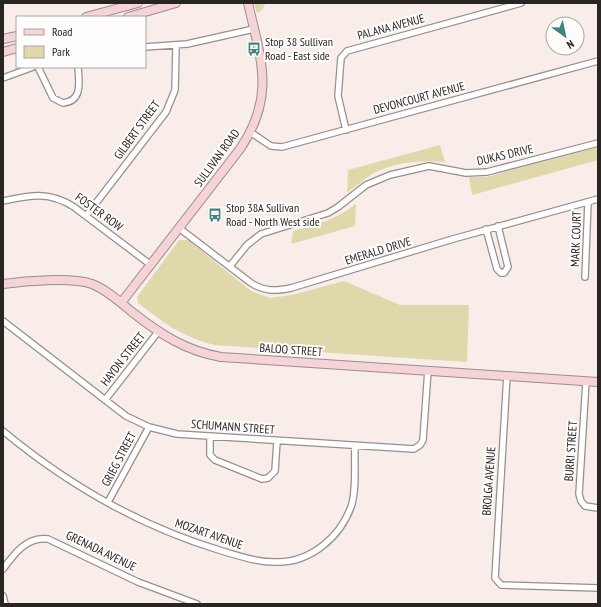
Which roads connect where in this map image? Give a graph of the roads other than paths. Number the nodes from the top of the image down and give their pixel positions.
1 (138, 3) edge
2 (175, 3) edge
3 (248, 3) edge
4 (521, 3) edge
5 (90, 16) edge
6 (131, 16) edge
7 (254, 29) junction
8 (16, 36) edge
9 (3, 39) edge
10 (176, 46) junction
11 (146, 47) edge
12 (16, 48) edge
13 (3, 52) edge
14 (598, 61) edge
15 (30, 68) edge
16 (38, 68) edge
17 (78, 68) edge
18 (3, 78) edge
19 (346, 130) junction
20 (250, 132) junction
21 (598, 142) edge
22 (598, 199) edge
23 (3, 201) edge
24 (588, 202) junction
25 (86, 216) junction
26 (498, 226) junction
27 (180, 228) junction
28 (486, 230) junction
29 (151, 265) junction
30 (230, 266) junction
31 (585, 277) dead end
32 (3, 284) edge
33 (121, 303) junction
34 (3, 321) edge
35 (158, 332) junction
36 (428, 370) junction
37 (507, 376) junction
38 (586, 381) junction
39 (598, 382) edge
40 (105, 400) junction
41 (149, 427) junction
42 (3, 432) edge
43 (210, 436) junction
44 (277, 441) junction
45 (355, 446) junction
46 (108, 502) junction
47 (598, 508) edge
48 (3, 569) edge
49 (598, 588) edge
50 (3, 596) edge
51 (5, 604) edge
52 (197, 604) edge

1 - 5 street
2 - 6 street
3 - 7 street, SULLIVAN ROAD
4 - 19 street, PALANA AVENUE
7 - 10 street
7 - 20 street, SULLIVAN ROAD
8 - 9 street
10 - 11 street
10 - 25 street, GILBERT STREET
12 - 13 street
14 - 19 street, DEVONCOURT AVENUE
15 - 18 street
16 - 17 street
19 - 20 street, DEVONCOURT AVENUE
20 - 27 street, SULLIVAN ROAD
21 - 30 street, DUKAS DRIVE
22 - 24 street, EMERALD DRIVE
23 - 25 street, FOSTER ROW
24 - 26 street, EMERALD DRIVE
24 - 31 street, MARK COURT
25 - 29 street, FOSTER ROW
26 - 28 street, EMERALD DRIVE
26 - 28 street
27 - 29 street, SULLIVAN ROAD
27 - 30 street, EMERALD DRIVE
28 - 30 street, EMERALD DRIVE
29 - 33 street, SULLIVAN ROAD
32 - 33 street, BALOO STREET
33 - 35 street, BALOO STREET
34 - 40 street, SCHUMANN STREET
35 - 36 street, BALOO STREET
35 - 40 street, HAYDN STREET
36 - 37 street, BALOO STREET
36 - 45 street, SCHUMANN STREET
37 - 38 street, BALOO STREET
37 - 49 street, BROLGA AVENUE
38 - 39 street, BALOO STREET
38 - 47 street, BURRI STREET
40 - 41 street, SCHUMANN STREET
41 - 43 street, SCHUMANN STREET
41 - 46 street, GRIEG STREET
42 - 46 street, MOZART AVENUE
43 - 44 street, SCHUMANN STREET
43 - 44 street
44 - 45 street, SCHUMANN STREET
45 - 46 street, MOZART AVENUE
48 - 52 street, GRENADA AVENUE
50 - 51 street

